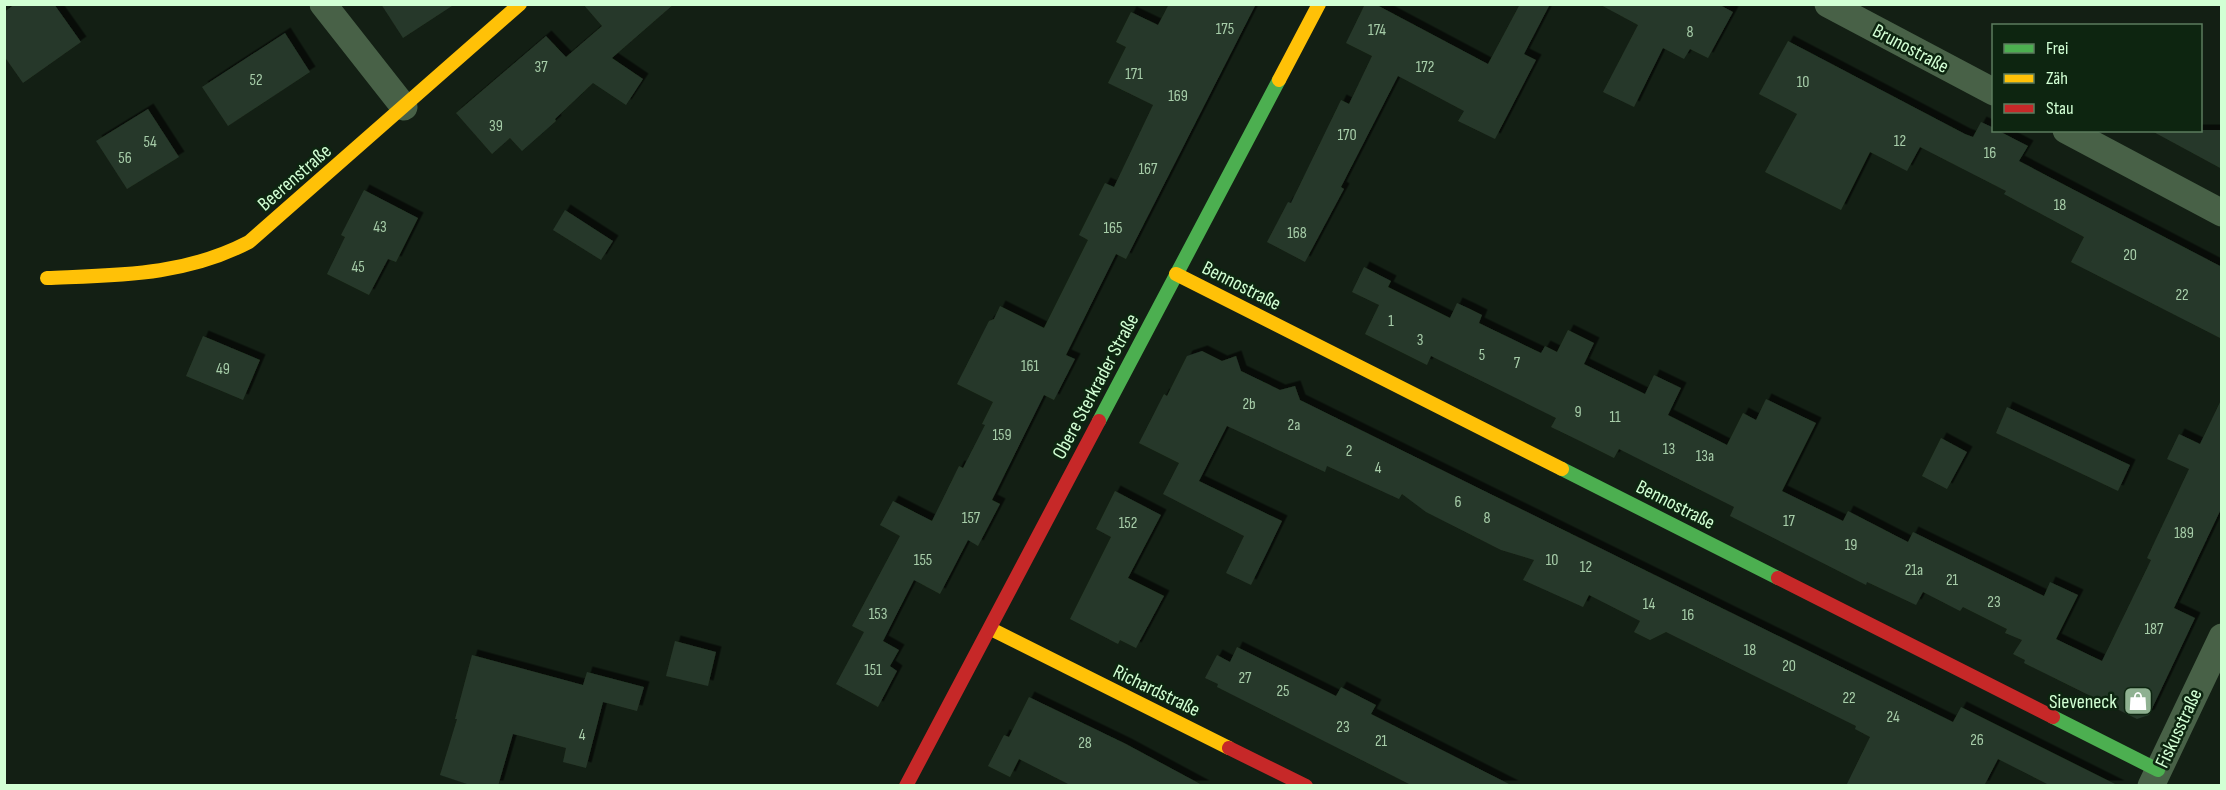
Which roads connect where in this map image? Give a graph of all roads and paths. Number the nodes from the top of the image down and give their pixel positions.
1 (323, 4) edge
2 (520, 4) edge
3 (1318, 4) edge
4 (1828, 4) edge
5 (1992, 91) edge
6 (404, 107) junction
7 (2070, 132) edge
8 (2222, 213) edge
9 (1176, 274) junction
10 (47, 278) dead end
11 (990, 628) junction
12 (2222, 637) edge
13 (2155, 778) edge
14 (906, 786) edge
15 (1306, 786) edge

1 - 6 street
2 - 6 street, Beerenstraße
3 - 9 street, Obere Sterkrader Straße
4 - 5 street, Brunostraße
6 - 10 street, Beerenstraße
7 - 8 street
9 - 11 street, Obere Sterkrader Straße
9 - 13 street, Bennostraße
11 - 14 street, Obere Sterkrader Straße
11 - 15 street, Richardstraße
12 - 13 street, Fiskusstraße

